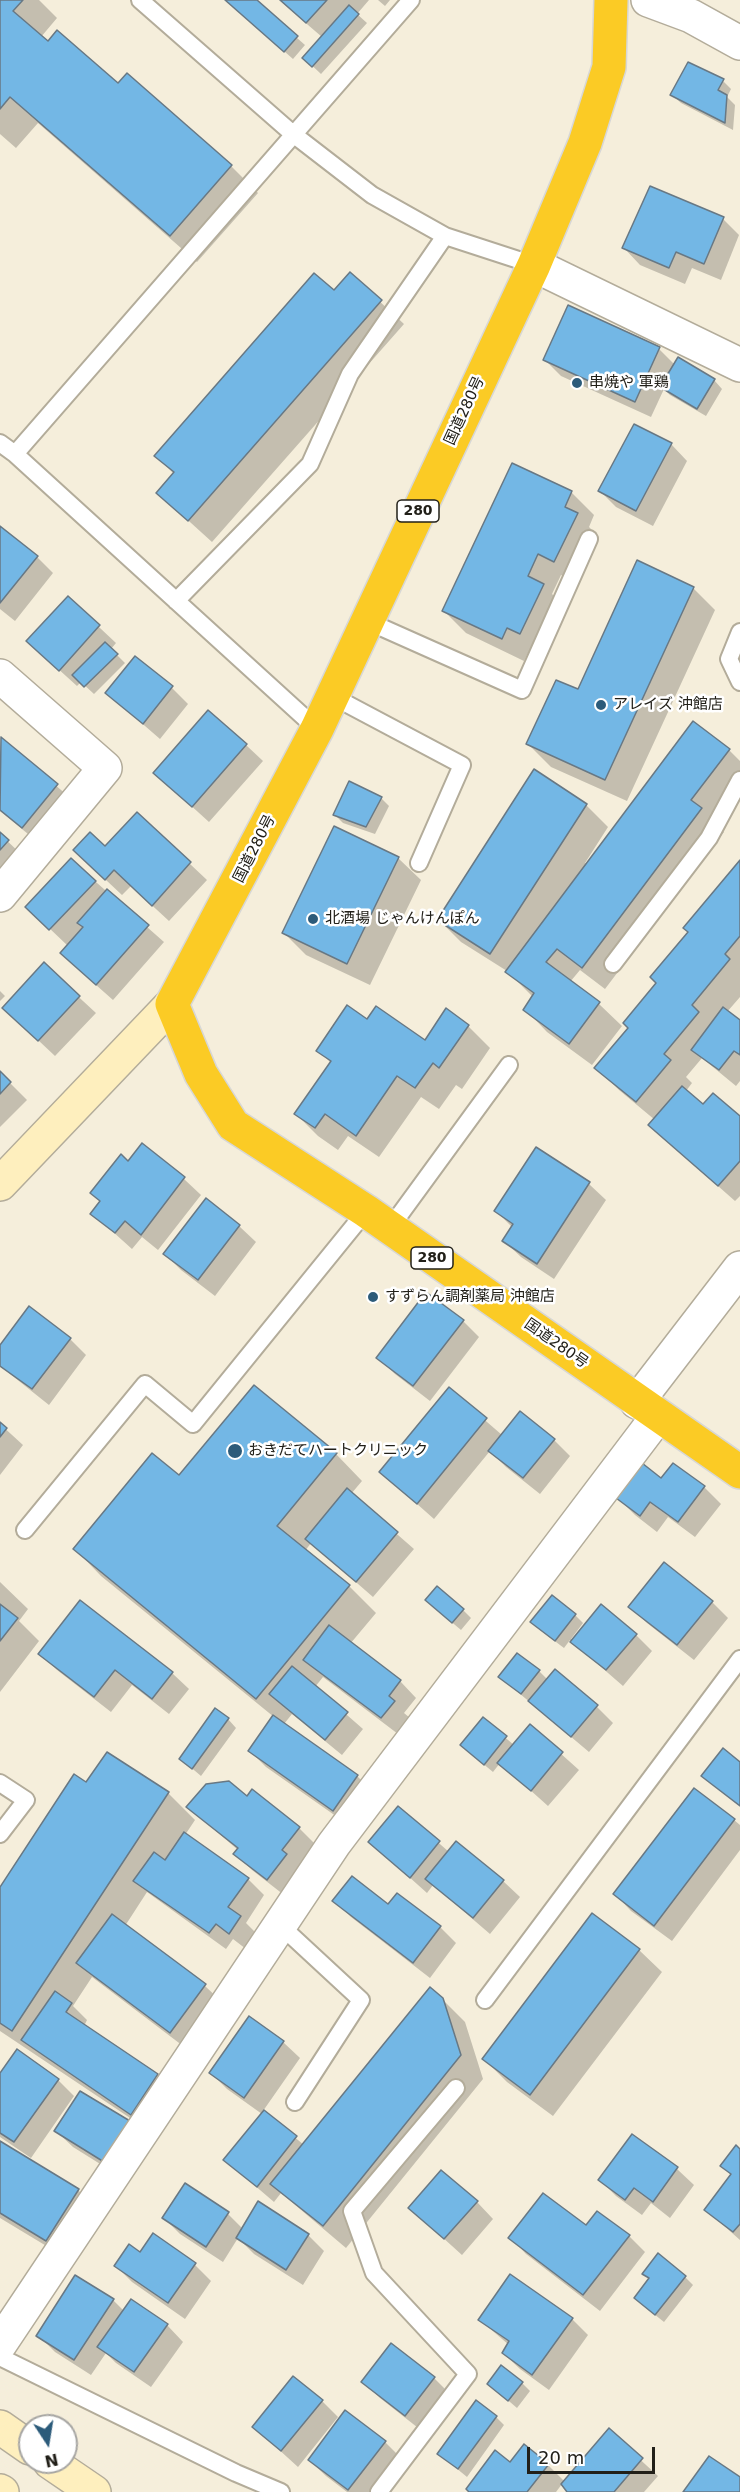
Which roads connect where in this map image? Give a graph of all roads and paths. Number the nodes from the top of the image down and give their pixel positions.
1 (140, 0) edge
2 (411, 0) edge
3 (611, 0) edge
4 (648, 0) edge
5 (740, 46) edge
6 (293, 134) junction
7 (445, 236) junction
8 (534, 265) junction
9 (740, 364) edge
10 (0, 443) edge
11 (15, 454) junction
12 (589, 539) dead end
13 (176, 601) junction
14 (367, 621) junction
15 (740, 632) edge
16 (0, 676) edge
17 (740, 682) edge
18 (332, 696) junction
19 (317, 729) junction
20 (740, 780) edge
21 (419, 863) dead end
22 (0, 896) edge
23 (613, 964) dead end
24 (172, 1004) junction
25 (509, 1065) dead end
26 (0, 1184) edge
27 (378, 1220) junction
28 (740, 1268) edge
29 (647, 1409) junction
30 (740, 1472) edge
31 (25, 1530) dead end
32 (740, 1659) edge
33 (0, 1783) edge
34 (0, 1834) edge
35 (280, 1925) junction
36 (485, 2000) dead end
37 (456, 2088) dead end
38 (295, 2102) dead end
39 (0, 2344) edge
40 (0, 2357) edge
41 (0, 2427) edge
42 (18, 2440) edge
43 (68, 2474) edge
44 (94, 2492) edge
45 (282, 2492) edge
46 (379, 2492) edge

1 - 6 lane
2 - 6 lane
3 - 8 highway, 国道280号 / 280
4 - 5 street
6 - 7 lane
6 - 11 lane
7 - 8 lane
7 - 13 lane
8 - 9 street
8 - 14 highway, 国道280号 / 280
10 - 11 lane
11 - 13 lane
12 - 14 lane
13 - 19 lane
14 - 18 highway, 国道280号 / 280
15 - 17 lane
16 - 22 street
18 - 19 highway, 国道280号 / 280
18 - 21 lane
19 - 24 highway, 国道280号 / 280
20 - 23 lane
24 - 26 street
24 - 27 highway, 国道280号 / 280
25 - 27 lane
27 - 29 highway, 国道280号 / 280
27 - 31 lane
28 - 29 street
29 - 30 highway, 国道280号 / 280
29 - 35 street
32 - 36 lane
33 - 34 lane
35 - 38 lane
35 - 39 street
37 - 46 lane
40 - 45 lane
41 - 42 street
43 - 44 street

